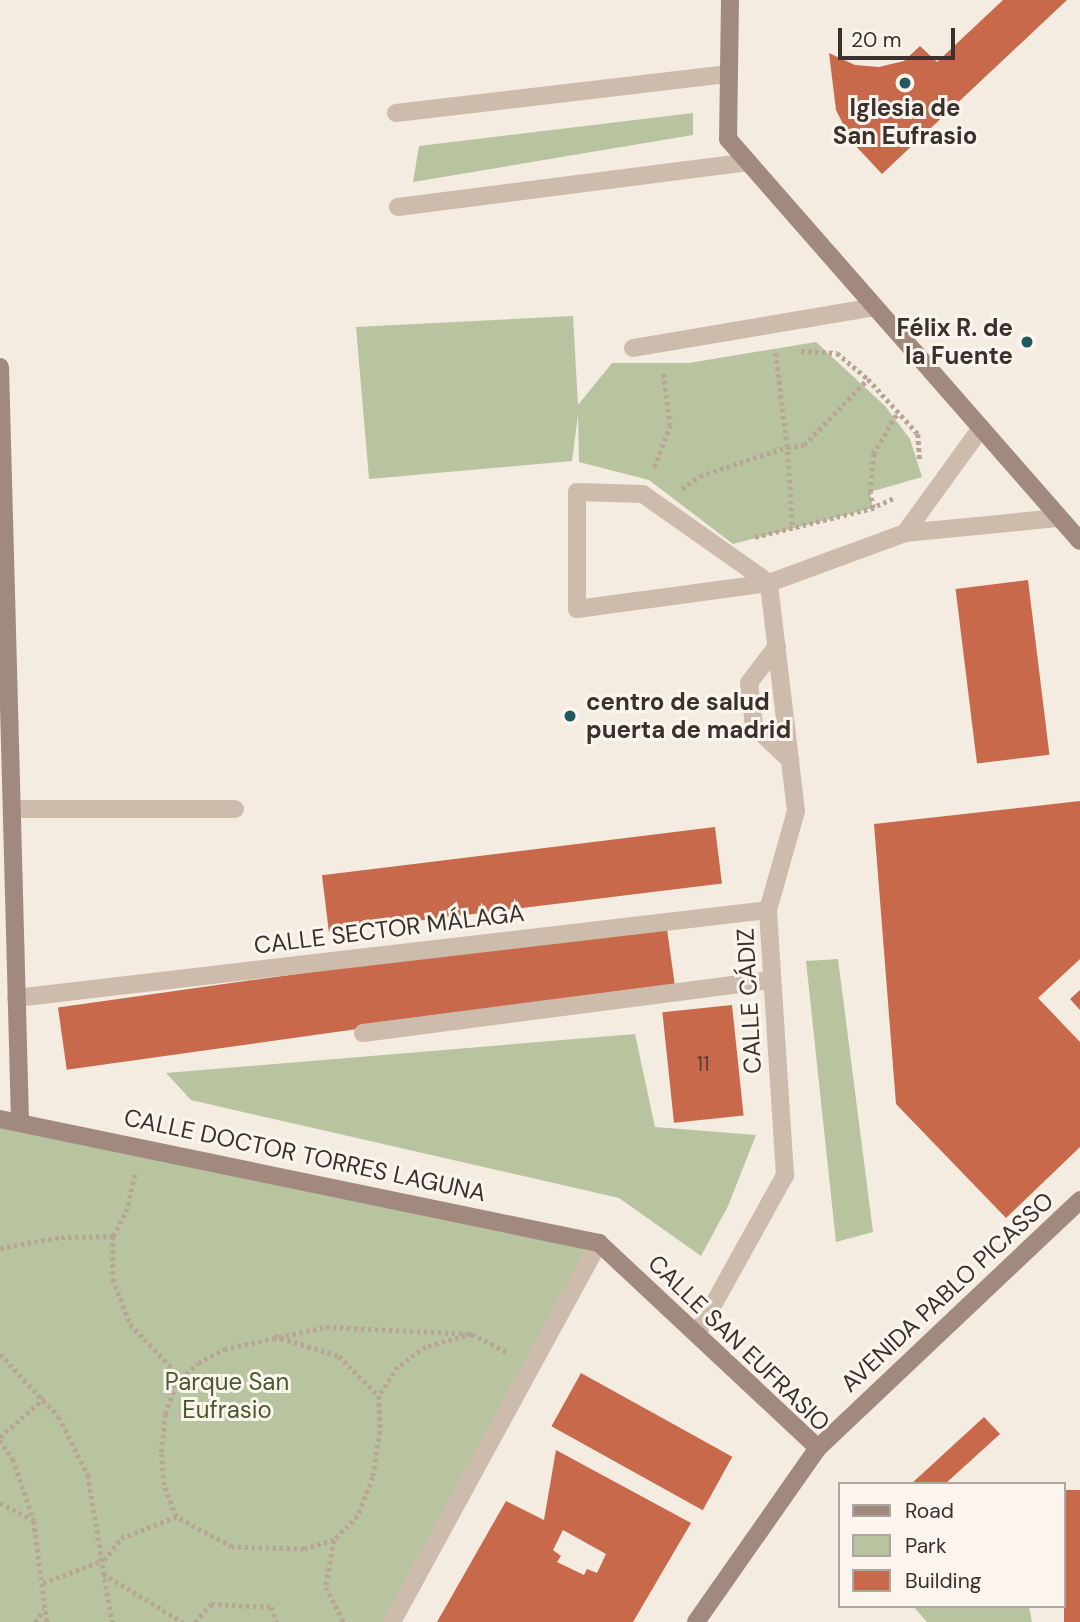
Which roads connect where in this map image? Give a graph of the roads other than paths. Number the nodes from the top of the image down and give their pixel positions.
1 (730, 0) edge
2 (729, 74) junction
3 (396, 113) dead end
4 (748, 162) junction
5 (398, 206) dead end
6 (875, 307) junction
7 (633, 348) dead end
8 (0, 367) edge
9 (981, 428) junction
10 (1059, 518) junction
11 (905, 533) junction
12 (1080, 541) edge
13 (769, 583) junction
14 (776, 646) junction
15 (790, 760) junction
16 (12, 809) junction
17 (235, 809) dead end
18 (768, 909) junction
19 (770, 980) junction
20 (16, 998) junction
21 (363, 1033) dead end
22 (0, 1119) edge
23 (20, 1120) junction
24 (1080, 1200) edge
25 (598, 1243) junction
26 (697, 1334) junction
27 (818, 1448) junction
28 (393, 1622) edge
29 (696, 1622) edge

1 - 2 street
2 - 3 street
2 - 4 street
4 - 5 street
4 - 6 street
6 - 7 street
6 - 9 street
8 - 16 street
9 - 10 street
9 - 11 street
10 - 11 street
10 - 12 street
11 - 13 street
13 - 13 street
13 - 14 street, CALLE CÁDIZ
14 - 15 street, CALLE CÁDIZ
14 - 15 street
15 - 18 street, CALLE CÁDIZ
16 - 17 street
16 - 20 street
18 - 19 street, CALLE CÁDIZ
18 - 20 street, CALLE SECTOR MÁLAGA
19 - 21 street
19 - 26 street, CALLE CÁDIZ
20 - 23 street
22 - 23 street, CALLE DOCTOR TORRES LAGUNA
23 - 25 street, CALLE DOCTOR TORRES LAGUNA
24 - 27 street, AVENIDA PABLO PICASSO
25 - 26 street, CALLE SAN EUFRASIO
25 - 28 street
26 - 27 street, CALLE SAN EUFRASIO
27 - 29 street, CALLE SAN EUFRASIO

